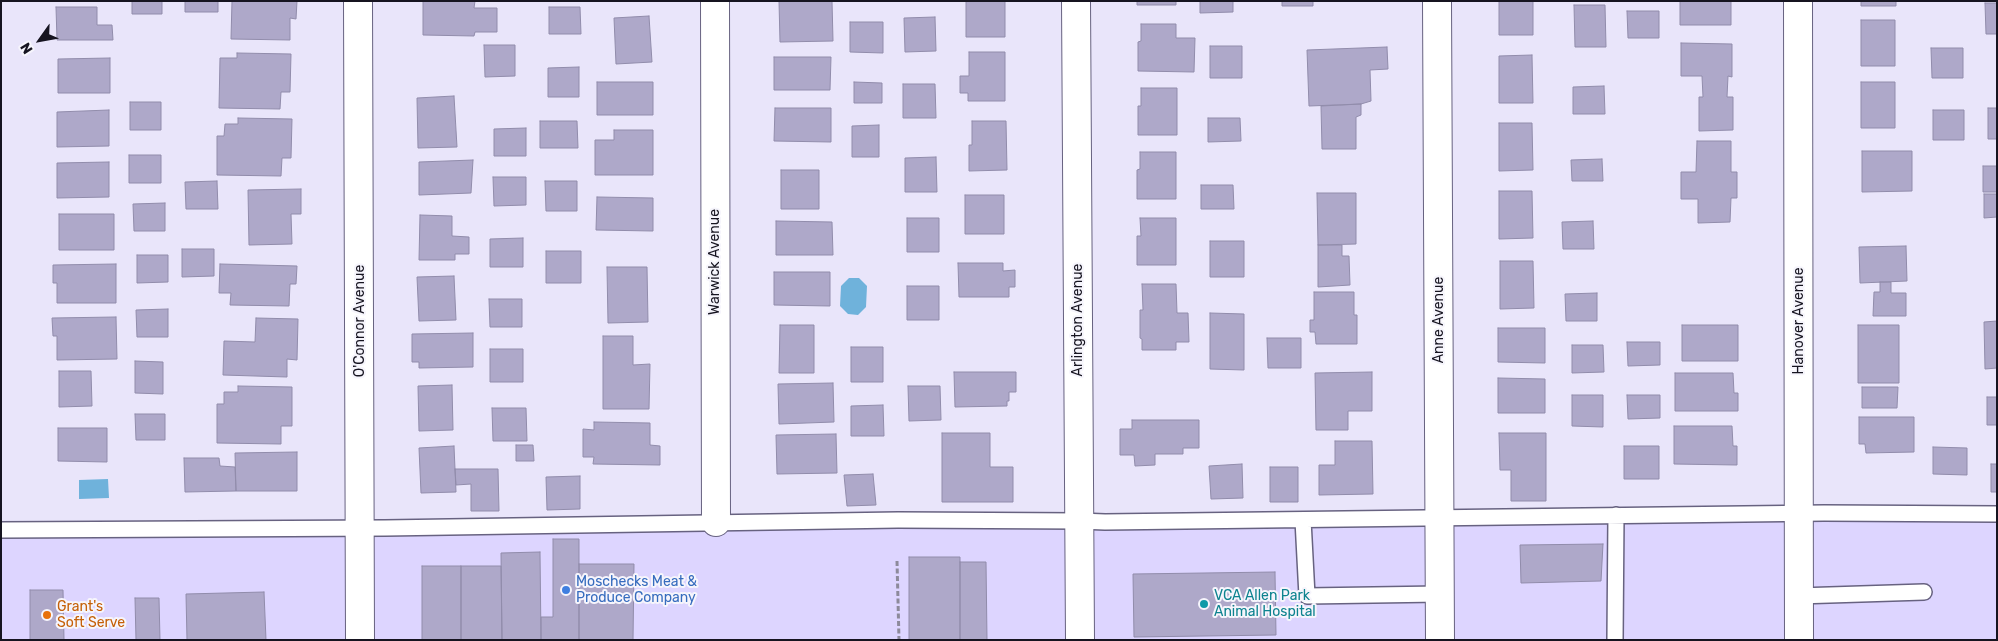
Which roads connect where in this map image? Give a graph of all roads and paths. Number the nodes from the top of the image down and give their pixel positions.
1 (358, 1) edge
2 (715, 1) edge
3 (1076, 1) edge
4 (1437, 1) edge
5 (1798, 1) edge
6 (1799, 514) junction
7 (1997, 514) edge
8 (1616, 515) junction
9 (1440, 518) junction
10 (1304, 520) junction
11 (1080, 521) junction
12 (716, 522) junction
13 (360, 528) junction
14 (1, 530) edge
15 (897, 561) dead end
16 (1924, 592) dead end
17 (1440, 594) junction
18 (1798, 596) junction
19 (360, 640) edge
20 (899, 640) edge
21 (1080, 640) edge
22 (1440, 640) edge
23 (1615, 640) edge
24 (1799, 640) edge

1 - 13 street, O'Connor Avenue
2 - 12 street, Warwick Avenue
3 - 11 street, Arlington Avenue
4 - 9 street, Anne Avenue
5 - 6 street, Hanover Avenue
6 - 7 lane
6 - 8 lane
6 - 18 street, Hanover Avenue
8 - 9 lane
8 - 23 lane
9 - 10 lane
9 - 17 street, Anne Avenue
10 - 11 lane
10 - 17 lane
11 - 12 lane
11 - 21 street, Arlington Avenue
12 - 13 lane
13 - 14 lane
13 - 19 street, O'Connor Avenue
15 - 20 path
16 - 18 lane
17 - 22 street, Anne Avenue
18 - 24 street, Hanover Avenue

